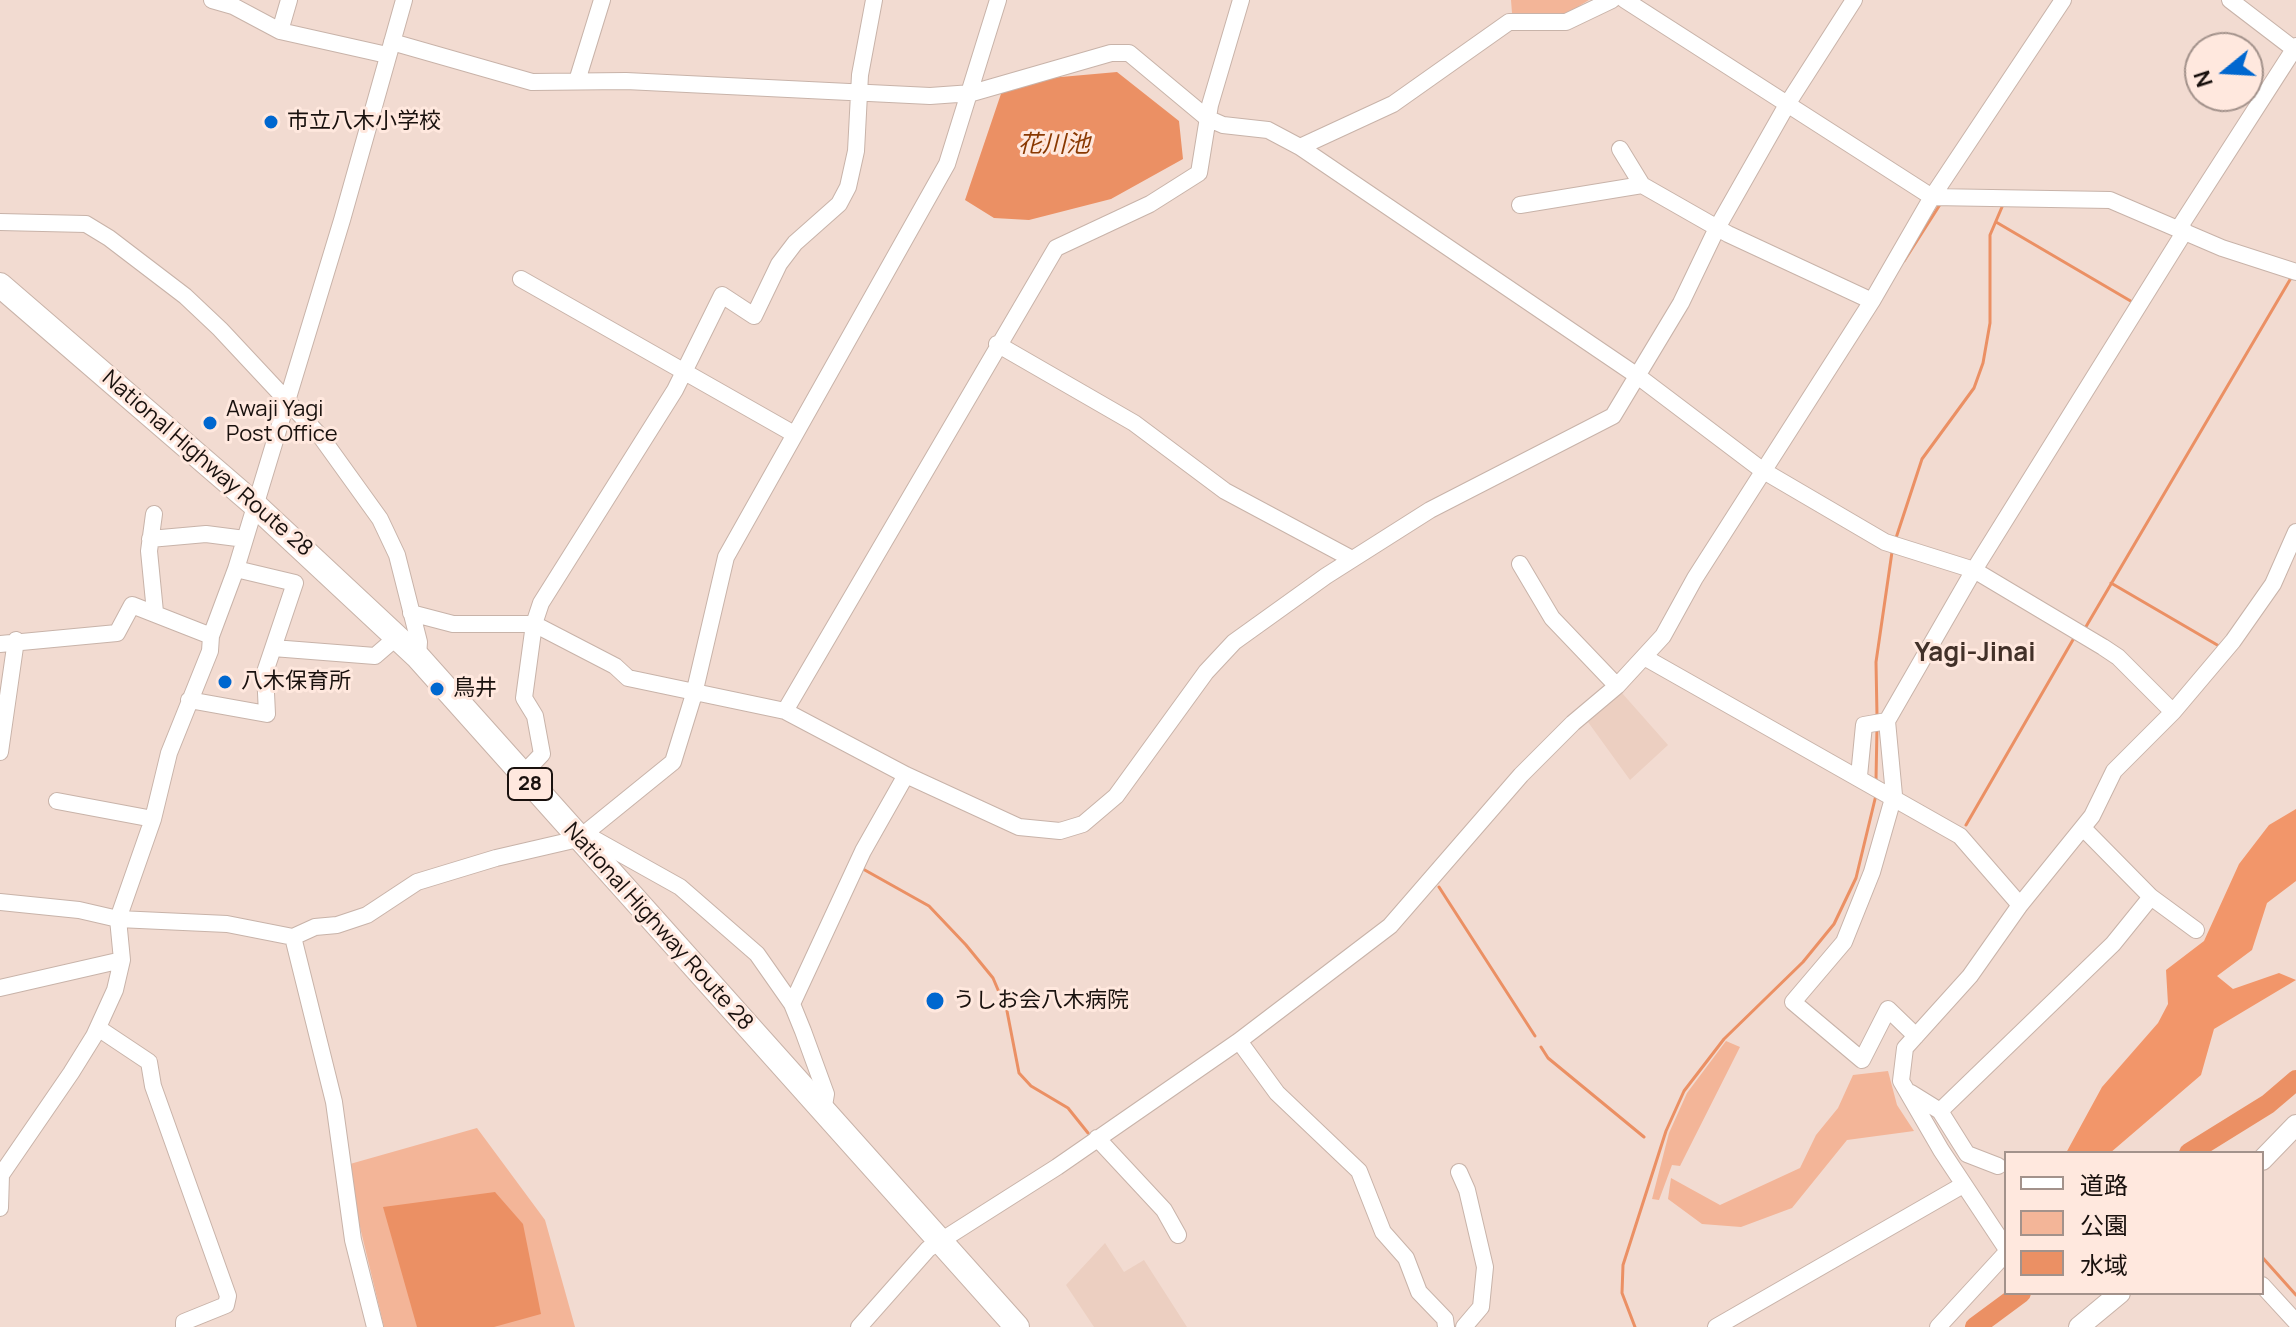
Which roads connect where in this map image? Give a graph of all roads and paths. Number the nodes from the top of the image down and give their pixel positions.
1 (212, 0) edge
2 (289, 0) edge
3 (404, 0) edge
4 (602, 0) edge
5 (874, 0) edge
6 (998, 0) edge
7 (1241, 0) edge
8 (1612, 0) edge
9 (1625, 0) edge
10 (1854, 0) edge
11 (2063, 0) edge
12 (2230, 0) edge
13 (280, 31) junction
14 (390, 48) junction
15 (2295, 48) edge
16 (577, 81) junction
17 (859, 90) junction
18 (972, 93) junction
19 (1788, 103) junction
20 (1207, 118) junction
21 (1300, 147) junction
22 (1620, 149) dead end
23 (1642, 185) junction
24 (1932, 197) junction
25 (1520, 205) dead end
26 (0, 222) edge
27 (1717, 228) junction
28 (2182, 230) junction
29 (2296, 272) edge
30 (521, 279) dead end
31 (0, 285) edge
32 (1872, 301) junction
33 (997, 344) junction
34 (686, 372) junction
35 (1639, 377) junction
36 (288, 402) junction
37 (794, 434) junction
38 (1762, 470) junction
39 (255, 505) junction
40 (154, 514) dead end
41 (2296, 532) edge
42 (150, 539) junction
43 (245, 539) junction
44 (1352, 559) junction
45 (1520, 564) dead end
46 (236, 569) junction
47 (1974, 570) junction
48 (155, 612) junction
49 (411, 613) junction
50 (534, 624) junction
51 (211, 636) junction
52 (397, 637) junction
53 (8, 642) edge
54 (273, 648) junction
55 (418, 657) junction
56 (1644, 657) junction
57 (1617, 686) junction
58 (694, 694) junction
59 (189, 700) junction
60 (785, 711) junction
61 (2173, 712) junction
62 (1887, 721) junction
63 (0, 752) edge
64 (522, 775) junction
65 (906, 775) junction
66 (1862, 777) junction
67 (1891, 794) junction
68 (57, 801) dead end
69 (153, 819) junction
70 (2083, 828) junction
71 (578, 839) junction
72 (2151, 897) junction
73 (0, 902) edge
74 (2020, 905) junction
75 (118, 919) junction
76 (2196, 930) dead end
77 (293, 937) junction
78 (122, 960) junction
79 (0, 988) edge
80 (792, 1004) junction
81 (98, 1028) junction
82 (1916, 1036) junction
83 (1239, 1041) junction
84 (1906, 1090) junction
85 (823, 1111) junction
86 (1940, 1111) junction
87 (2296, 1125) edge
88 (1097, 1138) junction
89 (2264, 1158) edge
90 (1998, 1166) dead end
91 (1459, 1172) dead end
92 (0, 1175) edge
93 (1963, 1185) junction
94 (0, 1208) edge
95 (1178, 1235) dead end
96 (942, 1242) junction
97 (2004, 1248) edge
98 (2004, 1253) edge
99 (2264, 1287) edge
100 (2118, 1295) edge
101 (2296, 1322) edge
102 (184, 1327) edge
103 (375, 1327) edge
104 (859, 1327) edge
105 (1017, 1327) edge
106 (1446, 1327) edge
107 (1464, 1327) edge
108 (1716, 1327) edge
109 (1938, 1327) edge
110 (2079, 1327) edge

1 - 13 street
2 - 13 street
3 - 14 street
4 - 16 street
5 - 17 street
6 - 18 street
7 - 20 street
8 - 21 street
9 - 19 street
10 - 19 street
11 - 24 street
12 - 15 street
13 - 14 street
14 - 16 street
14 - 36 street
15 - 28 street
16 - 17 street
17 - 18 street
17 - 34 street
18 - 20 street
18 - 37 street
19 - 24 street
19 - 27 street
20 - 21 street
20 - 33 street
21 - 35 street
22 - 23 street
23 - 25 street
23 - 27 street
24 - 28 street
24 - 32 street
26 - 36 street
27 - 32 street
27 - 35 street
28 - 29 street
28 - 47 street
30 - 34 street
31 - 39 highway, National Highway Route 28 / 28
32 - 38 street
33 - 44 street
33 - 60 street
34 - 37 street
34 - 50 street
35 - 38 street
35 - 44 street
36 - 39 street
36 - 49 street
37 - 58 street
38 - 47 street
38 - 56 street
39 - 43 street
39 - 52 highway, National Highway Route 28 / 28
40 - 42 street
41 - 61 street
42 - 43 street
42 - 48 street
43 - 46 street
44 - 65 street
45 - 57 street
46 - 51 street
46 - 54 street
47 - 61 street
47 - 62 street
48 - 51 street
48 - 53 street
49 - 50 street
49 - 55 street
50 - 58 street
50 - 64 street
51 - 59 street
52 - 54 street
52 - 55 highway, National Highway Route 28 / 28
53 - 63 street
54 - 59 street
55 - 64 highway, National Highway Route 28 / 28
56 - 57 street
56 - 66 street
57 - 83 street
58 - 60 street
58 - 71 street
59 - 69 street
60 - 65 street
61 - 70 street
62 - 66 street
62 - 67 street
64 - 71 highway, National Highway Route 28 / 28
65 - 80 street
66 - 67 street
67 - 74 street
67 - 82 street
68 - 69 street
69 - 75 street
70 - 72 street
70 - 74 street
71 - 77 street
71 - 80 street
71 - 85 highway, National Highway Route 28 / 28
72 - 76 street
72 - 86 street
73 - 75 street
74 - 82 street
75 - 77 street
75 - 78 street
77 - 103 street
78 - 79 street
78 - 81 street
80 - 85 street
81 - 92 street
81 - 102 street
82 - 84 street
83 - 88 street
83 - 106 street
84 - 86 street
84 - 93 street
85 - 96 highway, National Highway Route 28 / 28
86 - 90 street
87 - 89 main road
88 - 95 street
88 - 96 street
91 - 107 street
92 - 94 street
93 - 97 street
93 - 108 street
96 - 104 street
96 - 105 highway, National Highway Route 28 / 28
98 - 109 street
99 - 101 street
100 - 110 main road

